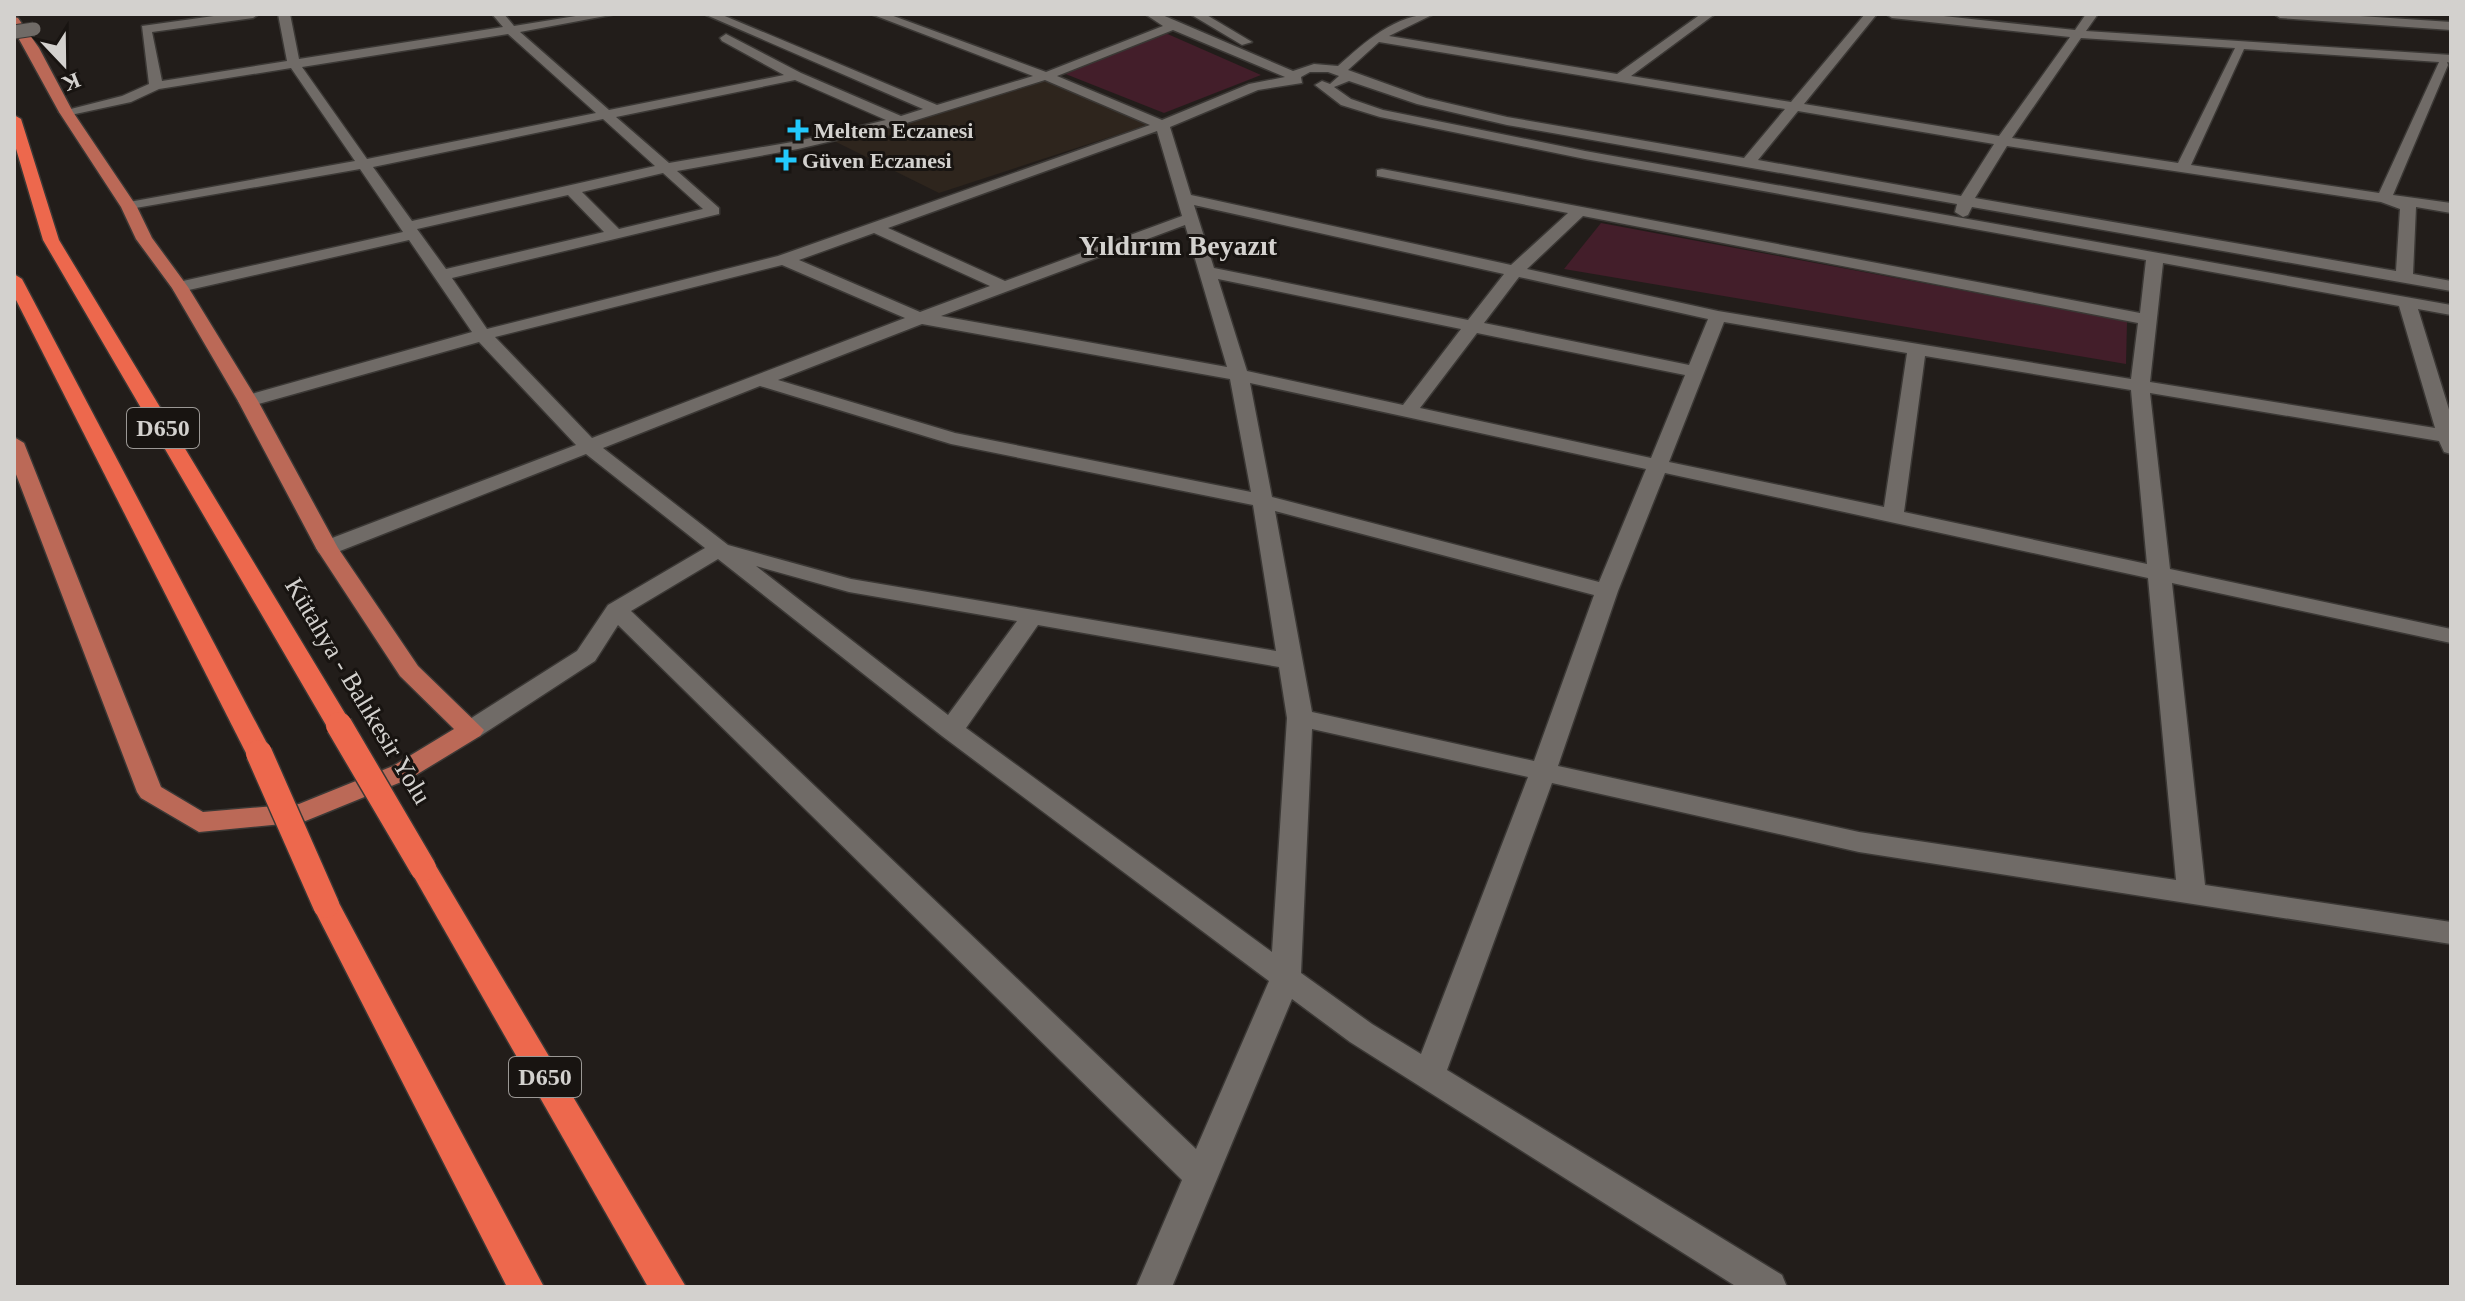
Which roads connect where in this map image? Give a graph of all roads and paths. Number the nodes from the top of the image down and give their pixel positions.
1 (253, 14) edge
2 (284, 14) edge
3 (498, 14) edge
4 (610, 14) edge
5 (699, 14) edge
6 (710, 14) edge
7 (877, 14) edge
8 (1151, 14) edge
9 (1196, 14) edge
10 (1411, 14) edge
11 (1428, 14) edge
12 (1709, 14) edge
13 (1871, 14) edge
14 (1892, 14) edge
15 (2092, 14) edge
16 (2280, 14) edge
17 (2431, 14) edge
18 (15, 17) edge
19 (1173, 26) junction
20 (2450, 26) edge
21 (510, 29) junction
22 (14, 32) edge
23 (2080, 34) junction
24 (1376, 38) junction
25 (2128, 38) junction
26 (33, 39) junction
27 (2239, 51) junction
28 (1274, 52) dead end
29 (1288, 58) dead end
30 (294, 64) junction
31 (2448, 64) edge
32 (1321, 68) junction
33 (1344, 73) junction
34 (796, 76) junction
35 (1046, 76) junction
36 (1295, 77) junction
37 (1620, 78) junction
38 (1317, 85) junction
39 (156, 86) junction
40 (1254, 87) junction
41 (1792, 106) junction
42 (936, 110) junction
43 (66, 112) junction
44 (607, 116) junction
45 (14, 119) edge
46 (900, 121) junction
47 (1162, 125) junction
48 (2003, 141) junction
49 (1748, 163) junction
50 (364, 164) junction
51 (2183, 167) junction
52 (667, 168) junction
53 (1382, 173) dead end
54 (570, 189) junction
55 (2384, 198) junction
56 (1966, 200) junction
57 (129, 207) junction
58 (1187, 208) junction
59 (2451, 208) edge
60 (1579, 211) junction
61 (1961, 222) junction
62 (875, 228) junction
63 (411, 230) junction
64 (615, 234) junction
65 (2155, 257) junction
66 (784, 260) junction
67 (1515, 271) junction
68 (1207, 272) junction
69 (443, 275) junction
70 (2404, 277) junction
71 (14, 279) edge
72 (2451, 286) edge
73 (180, 287) junction
74 (1005, 287) junction
75 (2407, 303) junction
76 (2451, 310) edge
77 (1718, 316) junction
78 (920, 318) junction
79 (2148, 320) junction
80 (1470, 326) junction
81 (483, 335) junction
82 (1917, 349) junction
83 (1695, 372) junction
84 (1238, 375) junction
85 (759, 380) junction
86 (2140, 386) junction
87 (248, 401) junction
88 (1407, 412) junction
89 (2450, 440) edge
90 (14, 443) edge
91 (587, 445) junction
92 (1656, 467) junction
93 (1262, 501) junction
94 (1893, 517) junction
95 (327, 548) junction
96 (719, 549) junction
97 (2157, 574) junction
98 (1607, 591) junction
99 (616, 610) junction
100 (1032, 617) junction
101 (2451, 636) edge
102 (1290, 661) junction
103 (1300, 718) junction
104 (471, 730) junction
105 (951, 730) junction
106 (1543, 772) junction
107 (2192, 893) junction
108 (2451, 933) edge
109 (1286, 977) junction
110 (1429, 1075) junction
111 (1201, 1176) junction
112 (526, 1287) edge
113 (668, 1287) edge
114 (1154, 1287) edge
115 (1769, 1287) edge

1 - 39 street
2 - 30 street
3 - 21 street
4 - 21 street
5 - 34 street
6 - 42 street
7 - 35 street
8 - 19 street
9 - 28 street
10 - 24 street
11 - 24 street
12 - 37 street
13 - 41 street
14 - 23 street
15 - 23 street
16 - 20 street
17 - 20 street
18 - 26 main road
19 - 35 street
19 - 36 street
21 - 30 street
21 - 44 street
22 - 26 street, bridge
23 - 25 street
23 - 48 street
24 - 32 street
24 - 33 street
24 - 37 street
25 - 27 street
25 - 31 street
26 - 43 main road
27 - 31 street
27 - 51 street
29 - 32 street
30 - 39 street
30 - 50 street
31 - 55 street
32 - 33 street
32 - 36 street
33 - 38 street
33 - 49 street
34 - 44 street
34 - 46 street
35 - 42 street
35 - 47 street
36 - 38 street
36 - 40 street
37 - 41 street
38 - 40 street
38 - 61 street
39 - 43 street
40 - 47 street
41 - 48 street
41 - 49 street
42 - 46 street
43 - 57 main road
44 - 50 street
44 - 52 street
45 - 113 highway, Kütahya - Balıkesir Yolu / D650, bridge
46 - 52 street
47 - 58 street
47 - 62 street
48 - 51 street
48 - 56 street
49 - 56 street
50 - 57 street
50 - 63 street
51 - 55 street
52 - 54 street
52 - 64 street
53 - 60 street
54 - 63 street
54 - 64 street
55 - 59 street
55 - 70 street
56 - 61 street
56 - 70 street
57 - 73 main road
58 - 67 street
58 - 68 street
58 - 74 street
60 - 67 street
60 - 79 street
61 - 65 street
62 - 66 street
62 - 74 street
63 - 69 street
63 - 73 street
64 - 69 street
65 - 75 street
65 - 79 street
66 - 78 street
66 - 81 street
67 - 77 street
67 - 80 street
68 - 80 street
68 - 84 street
69 - 81 street
70 - 72 street
71 - 112 highway, D650, bridge
73 - 87 main road
74 - 78 street
75 - 76 street
75 - 89 street
77 - 82 street
77 - 83 street
78 - 84 street
78 - 85 street
79 - 86 street
80 - 83 street
80 - 88 street
81 - 87 street
81 - 91 street
82 - 86 street
82 - 94 street
83 - 92 street
84 - 88 street
84 - 93 street
85 - 91 street
85 - 93 street
86 - 89 street
86 - 97 street
87 - 95 main road
88 - 92 street
90 - 104 main road
91 - 95 street
91 - 96 street
92 - 94 street
92 - 98 street
93 - 98 street
93 - 102 street
94 - 97 street
95 - 104 main road
96 - 99 street
96 - 100 street
96 - 105 street
97 - 101 street
97 - 107 street
98 - 106 street
99 - 104 street
99 - 111 street
100 - 102 street
100 - 105 street
102 - 103 street
103 - 106 street
103 - 109 street
105 - 109 street
106 - 107 street
106 - 110 street
107 - 108 street
109 - 110 street
109 - 111 street
110 - 115 street
111 - 114 street

